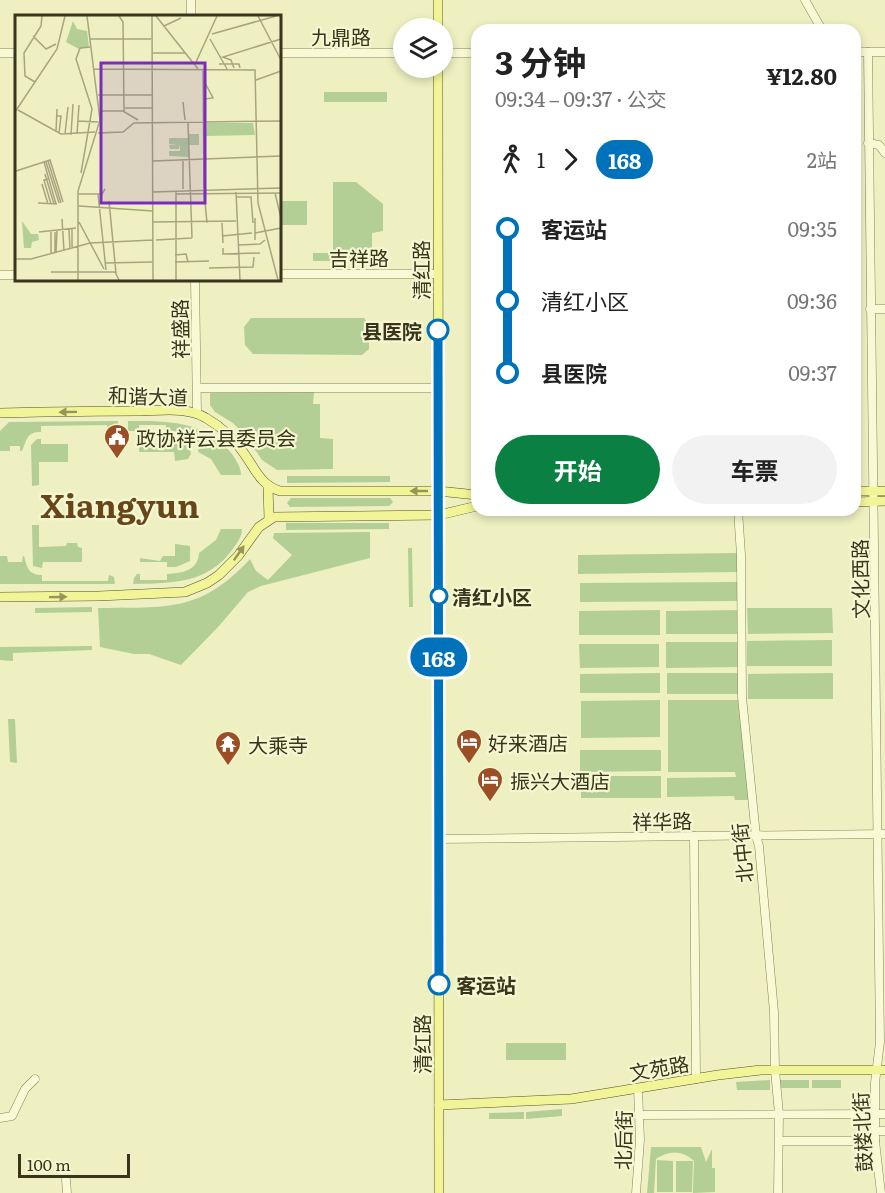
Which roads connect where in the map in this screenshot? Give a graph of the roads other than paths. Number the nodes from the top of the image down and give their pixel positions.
1 (438, 0) edge
2 (805, 0) edge
3 (438, 18) edge
4 (819, 24) edge
5 (861, 52) edge
6 (867, 52) junction
7 (885, 52) edge
8 (280, 53) edge
9 (393, 53) edge
10 (453, 53) edge
11 (471, 53) edge
12 (438, 78) edge
13 (868, 143) junction
14 (885, 153) edge
15 (15, 274) edge
16 (280, 274) edge
17 (438, 274) junction
18 (0, 275) edge
19 (195, 280) edge
20 (870, 309) junction
21 (885, 309) edge
22 (197, 388) junction
23 (438, 388) junction
24 (0, 413) edge
25 (197, 414) junction
26 (268, 486) junction
27 (438, 491) junction
28 (861, 491) edge
29 (874, 491) junction
30 (885, 491) edge
31 (471, 494) edge
32 (874, 501) junction
33 (885, 501) edge
34 (861, 502) edge
35 (471, 507) edge
36 (439, 515) junction
37 (738, 516) edge
38 (269, 519) junction
39 (0, 597) edge
40 (882, 834) edge
41 (694, 836) junction
42 (756, 836) junction
43 (439, 839) junction
44 (775, 1070) junction
45 (881, 1070) edge
46 (35, 1079) dead end
47 (696, 1079) junction
48 (638, 1088) junction
49 (439, 1106) junction
50 (779, 1114) junction
51 (875, 1114) junction
52 (885, 1114) edge
53 (640, 1115) junction
54 (0, 1119) edge
55 (875, 1131) junction
56 (885, 1131) edge
57 (875, 1141) junction
58 (780, 1142) junction
59 (66, 1180) dead end
60 (67, 1193) edge
61 (439, 1193) edge
62 (636, 1193) edge
63 (778, 1193) edge
64 (881, 1193) edge

1 - 3 main road
2 - 4 street
5 - 6 street
6 - 7 street
6 - 13 street, 文化西路
8 - 9 street, 九鼎路
10 - 11 street
12 - 17 main road, 清红路
13 - 14 street
13 - 20 street, 文化西路
15 - 18 street
16 - 17 street, 吉祥路
17 - 23 main road, 清红路
19 - 22 street, 祥盛路
20 - 21 street
20 - 29 street, 文化西路
22 - 23 street
22 - 25 street, 祥盛路
23 - 27 main road, 清红路
25 -> 24 main road, 和谐大道
25 - 26 main road, 和谐大道
27 -> 26 main road
26 - 38 main road
27 - 31 main road
27 - 36 main road, 清红路
28 - 29 main road
29 - 30 main road
29 - 32 street, 文化西路
32 - 33 main road
32 - 34 main road
32 - 40 street, 文化西路
35 - 36 main road
36 - 38 main road
36 - 43 main road, 清红路
37 - 42 street, 北中街
39 -> 38 main road
40 - 42 street, 祥华路
40 - 45 street, 文化西路
41 - 42 street, 祥华路
41 - 43 street, 祥华路
41 - 47 street
42 - 44 street, 北中街
43 - 49 main road, 清红路
44 - 45 main road, 文苑路
44 - 47 main road, 文苑路
44 - 50 street, 北中街
45 - 51 street, 鼓楼北街
46 - 54 street
47 - 48 main road, 文苑路
48 - 49 main road, 文苑路
48 - 53 street, 北后街
49 - 61 main road, 清红路
50 - 51 street
50 - 53 street
50 - 58 street, 北中街
51 - 52 street
51 - 55 street, 鼓楼北街
53 - 62 street, 北后街
55 - 56 street
55 - 57 street, 鼓楼北街
57 - 58 street
57 - 64 street, 鼓楼北街
58 - 63 street, 北中街
59 - 60 street

